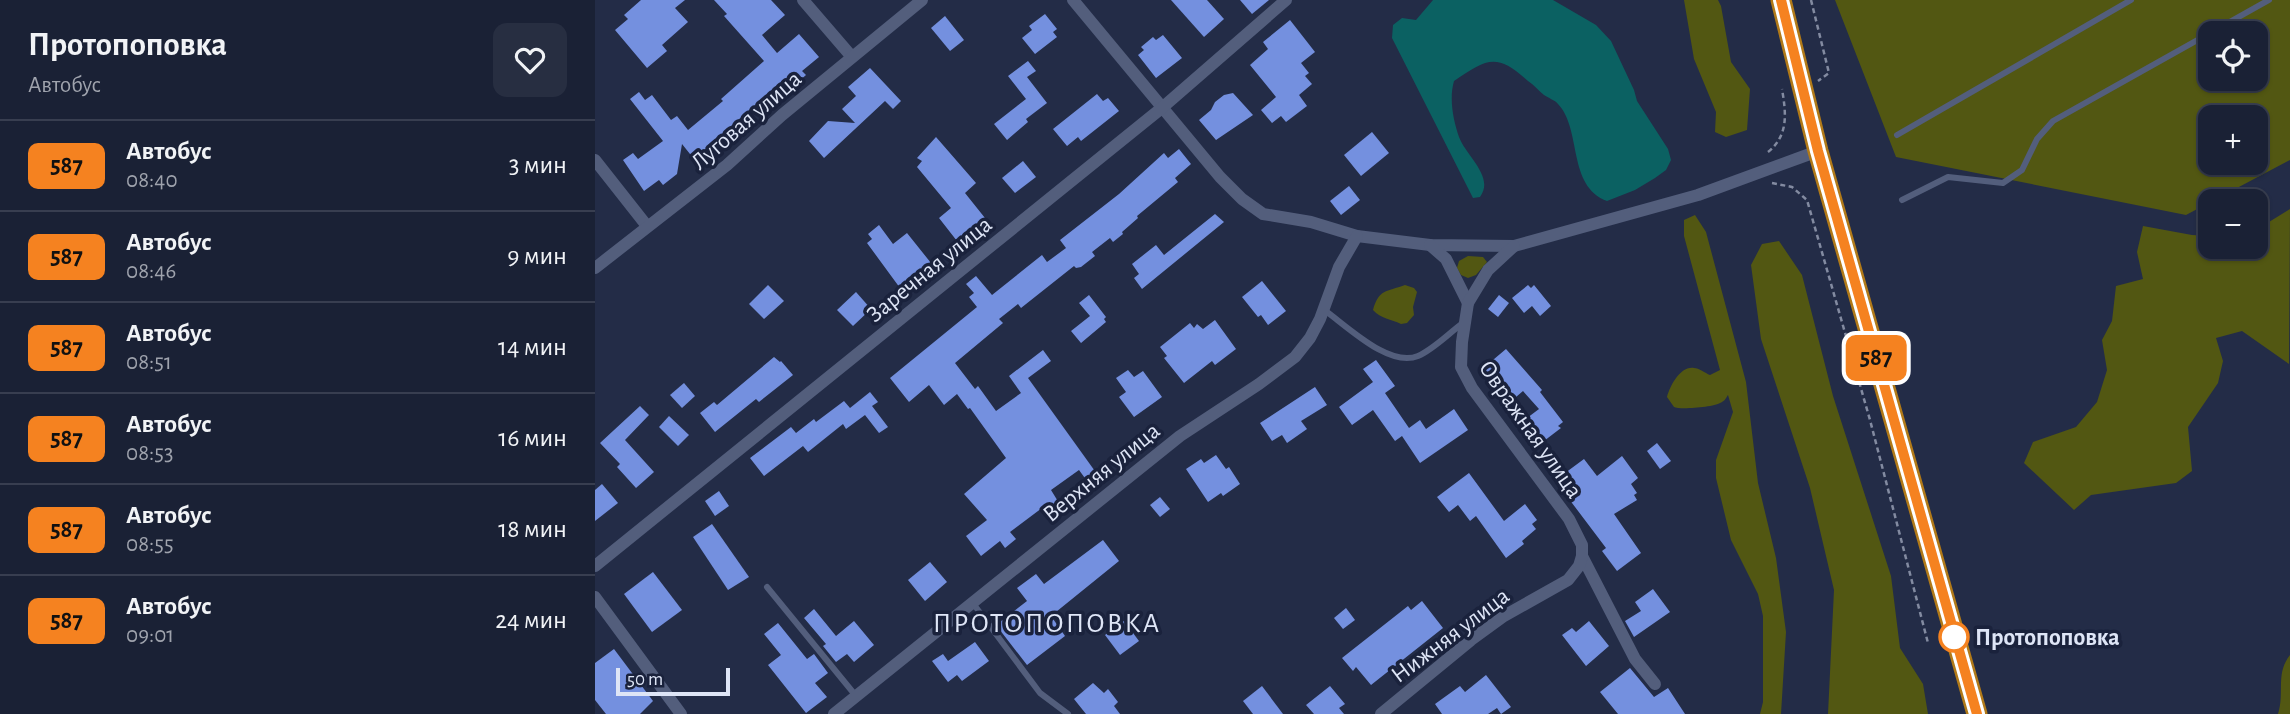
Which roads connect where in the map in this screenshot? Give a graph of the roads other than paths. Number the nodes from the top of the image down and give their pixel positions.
1 (803, 0) edge
2 (922, 0) edge
3 (1073, 0) edge
4 (1286, 0) edge
5 (1781, 0) edge
6 (2131, 0) edge
7 (2269, 0) edge
8 (852, 57) junction
9 (1163, 107) junction
10 (1897, 135) dead end
11 (1818, 151) junction
12 (595, 160) edge
13 (1902, 200) dead end
14 (647, 226) junction
15 (1357, 236) junction
16 (1430, 246) junction
17 (1514, 246) junction
18 (595, 268) edge
19 (1468, 303) junction
20 (1324, 309) junction
21 (1464, 322) junction
22 (1580, 561) junction
23 (595, 566) edge
24 (767, 587) dead end
25 (595, 597) edge
26 (972, 602) junction
27 (1655, 684) dead end
28 (856, 696) junction
29 (681, 714) edge
30 (834, 714) edge
31 (1068, 714) edge
32 (1381, 714) edge
33 (1977, 714) edge

1 - 8 street
2 - 8 street, Луговая улица
3 - 9 street
4 - 9 street, Заречная улица
5 - 11 highway
6 - 10 lane
7 - 13 lane
8 - 14 street, Луговая улица
9 - 15 street
9 - 23 street, Заречная улица
11 - 17 street
11 - 33 highway
12 - 14 street
14 - 18 street, Луговая улица
15 - 16 street
15 - 20 street, Верхняя улица
16 - 17 street
16 - 19 street
17 - 19 street, Овражная улица
19 - 21 street, Овражная улица
20 - 21 lane
20 - 26 street, Верхняя улица
21 - 22 street, Овражная улица
22 - 27 street, Овражная улица
22 - 32 street, Нижняя улица
24 - 28 lane
25 - 29 street
26 - 28 street, Верхняя улица
26 - 31 lane
28 - 30 street, Верхняя улица

